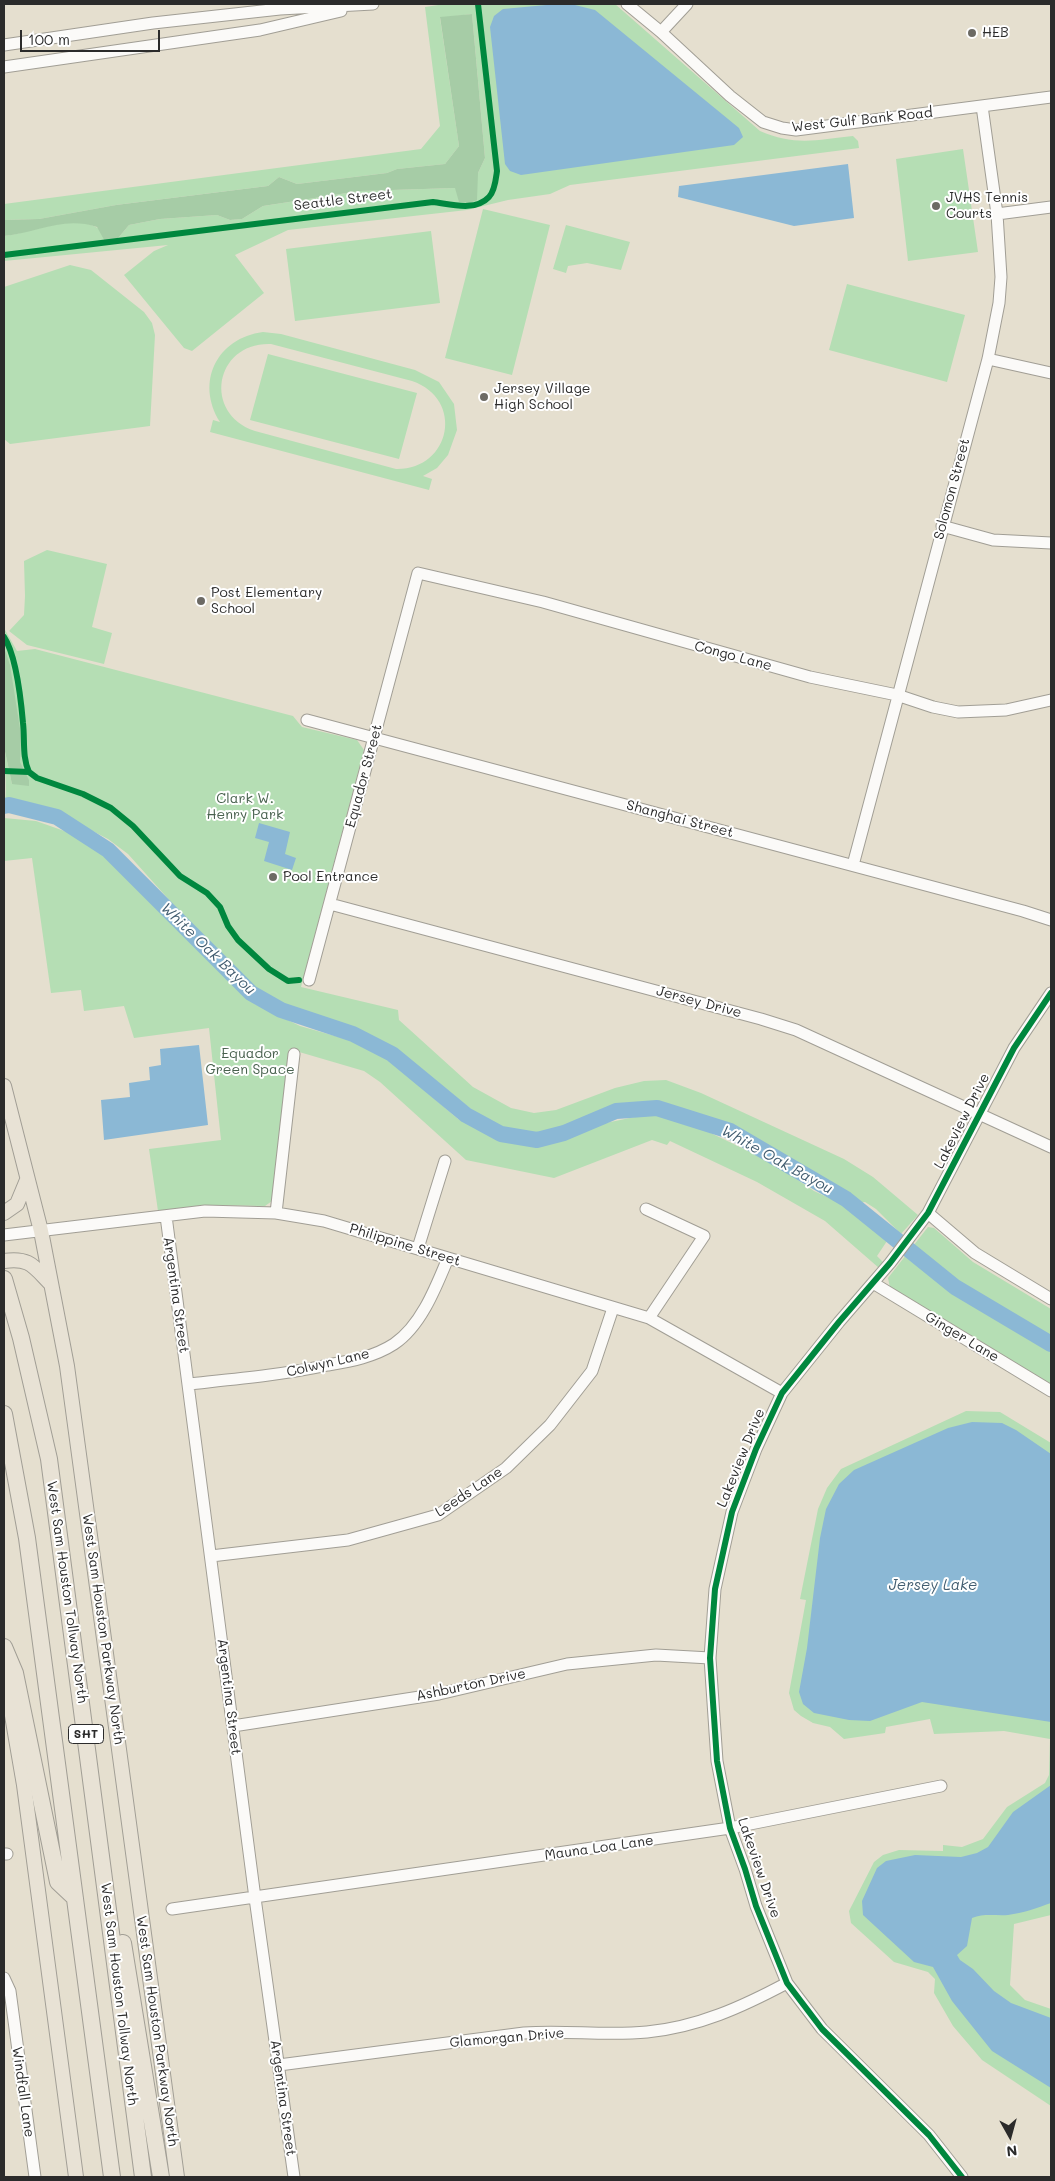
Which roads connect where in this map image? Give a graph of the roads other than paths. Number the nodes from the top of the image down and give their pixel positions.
1 (367, 4) edge
2 (628, 4) edge
3 (687, 4) edge
4 (280, 6) edge
5 (282, 26) junction
6 (662, 32) junction
7 (4, 45) edge
8 (4, 67) edge
9 (1051, 97) edge
10 (982, 106) junction
11 (1051, 207) edge
12 (997, 214) junction
13 (988, 359) junction
14 (1051, 374) edge
15 (942, 526) junction
16 (1051, 543) edge
17 (418, 573) joint
18 (897, 695) junction
19 (1051, 700) edge
20 (307, 720) dead end
21 (374, 738) junction
22 (853, 866) junction
23 (330, 904) junction
24 (1051, 920) edge
25 (309, 980) dead end
26 (1051, 993) edge
27 (294, 1054) dead end
28 (4, 1086) edge
29 (980, 1115) junction
30 (1051, 1147) edge
31 (445, 1161) dead end
32 (27, 1180) junction
33 (646, 1209) dead end
34 (4, 1213) edge
35 (276, 1213) junction
36 (928, 1213) junction
37 (166, 1216) junction
38 (41, 1231) junction
39 (4, 1235) edge
40 (418, 1248) junction
41 (448, 1258) junction
42 (4, 1261) edge
43 (51, 1284) junction
44 (873, 1284) junction
45 (6, 1287) edge
46 (1051, 1299) edge
47 (613, 1308) junction
48 (649, 1318) junction
49 (188, 1384) junction
50 (1051, 1391) edge
51 (782, 1393) junction
52 (4, 1414) edge
53 (211, 1556) junction
54 (4, 1647) edge
55 (710, 1658) junction
56 (4, 1669) edge
57 (233, 1726) junction
58 (941, 1786) dead end
59 (730, 1828) junction
60 (100, 1843) junction
61 (75, 1898) junction
62 (255, 1898) junction
63 (172, 1910) dead end
64 (4, 1978) edge
65 (787, 1982) junction
66 (279, 2065) junction
67 (34, 2177) edge
68 (76, 2177) edge
69 (112, 2177) edge
70 (143, 2177) edge
71 (161, 2177) edge
72 (176, 2177) edge
73 (294, 2177) edge
74 (962, 2177) edge

1 - 4 street
1 - 5 street
2 - 6 street, West Gulf Bank Road
3 - 6 street
4 - 5 street
4 - 7 street
5 - 8 street
6 - 10 street, West Gulf Bank Road
9 - 10 street, West Gulf Bank Road
10 - 12 street, Solomon Street
11 - 12 street
12 - 13 street, Solomon Street
13 - 14 street
13 - 15 street, Solomon Street
15 - 16 street
15 - 18 street, Solomon Street
17 - 18 street, Congo Lane
17 - 21 street, Equador Street
18 - 19 street, Congo Lane
18 - 22 street, Solomon Street
20 - 21 street, Shanghai Street
21 - 22 street, Shanghai Street
21 - 23 street, Equador Street
22 - 24 street, Shanghai Street
23 - 25 street, Equador Street
23 - 29 street, Jersey Drive
26 - 29 street, Lakeview Drive
27 - 35 street
28 - 32 main road, West Sam Houston Parkway North
29 - 30 street, Jersey Drive
29 - 36 street, Lakeview Drive
31 - 40 street
32 - 34 main road
32 - 38 main road, West Sam Houston Parkway North
33 - 48 street
35 - 37 street, Philippine Street
35 - 40 street, Philippine Street
36 - 44 street, Lakeview Drive
36 - 46 street
37 - 38 street, Philippine Street
37 - 49 street, Argentina Street
38 - 39 street, Philippine Street
38 - 43 main road, West Sam Houston Parkway North
40 - 41 street, Philippine Street
41 - 47 street, Philippine Street
41 - 49 street, Colwyn Lane
42 - 43 main road
43 - 72 main road, West Sam Houston Parkway North
44 - 50 street, Ginger Lane
44 - 51 street, Lakeview Drive
45 - 60 highway, West Sam Houston Tollway North / SHT
47 - 48 street, Philippine Street
47 - 53 street, Leeds Lane
48 - 51 street, Philippine Street
49 - 53 street, Argentina Street
51 - 55 street, Lakeview Drive
52 - 61 highway, SHT
53 - 57 street, Argentina Street
54 - 61 highway
55 - 57 street, Ashburton Drive
55 - 59 street, Lakeview Drive
56 - 68 main road
57 - 62 street, Argentina Street
58 - 59 street, Mauna Loa Lane
59 - 62 street, Mauna Loa Lane
59 - 65 street, Lakeview Drive
60 - 70 highway, West Sam Houston Tollway North / SHT
60 - 71 highway
61 - 69 highway, SHT
62 - 63 street, Mauna Loa Lane
62 - 66 street, Argentina Street
64 - 67 street, Windfall Lane
65 - 66 street, Glamorgan Drive
65 - 74 street, Lakeview Drive
66 - 73 street, Argentina Street

